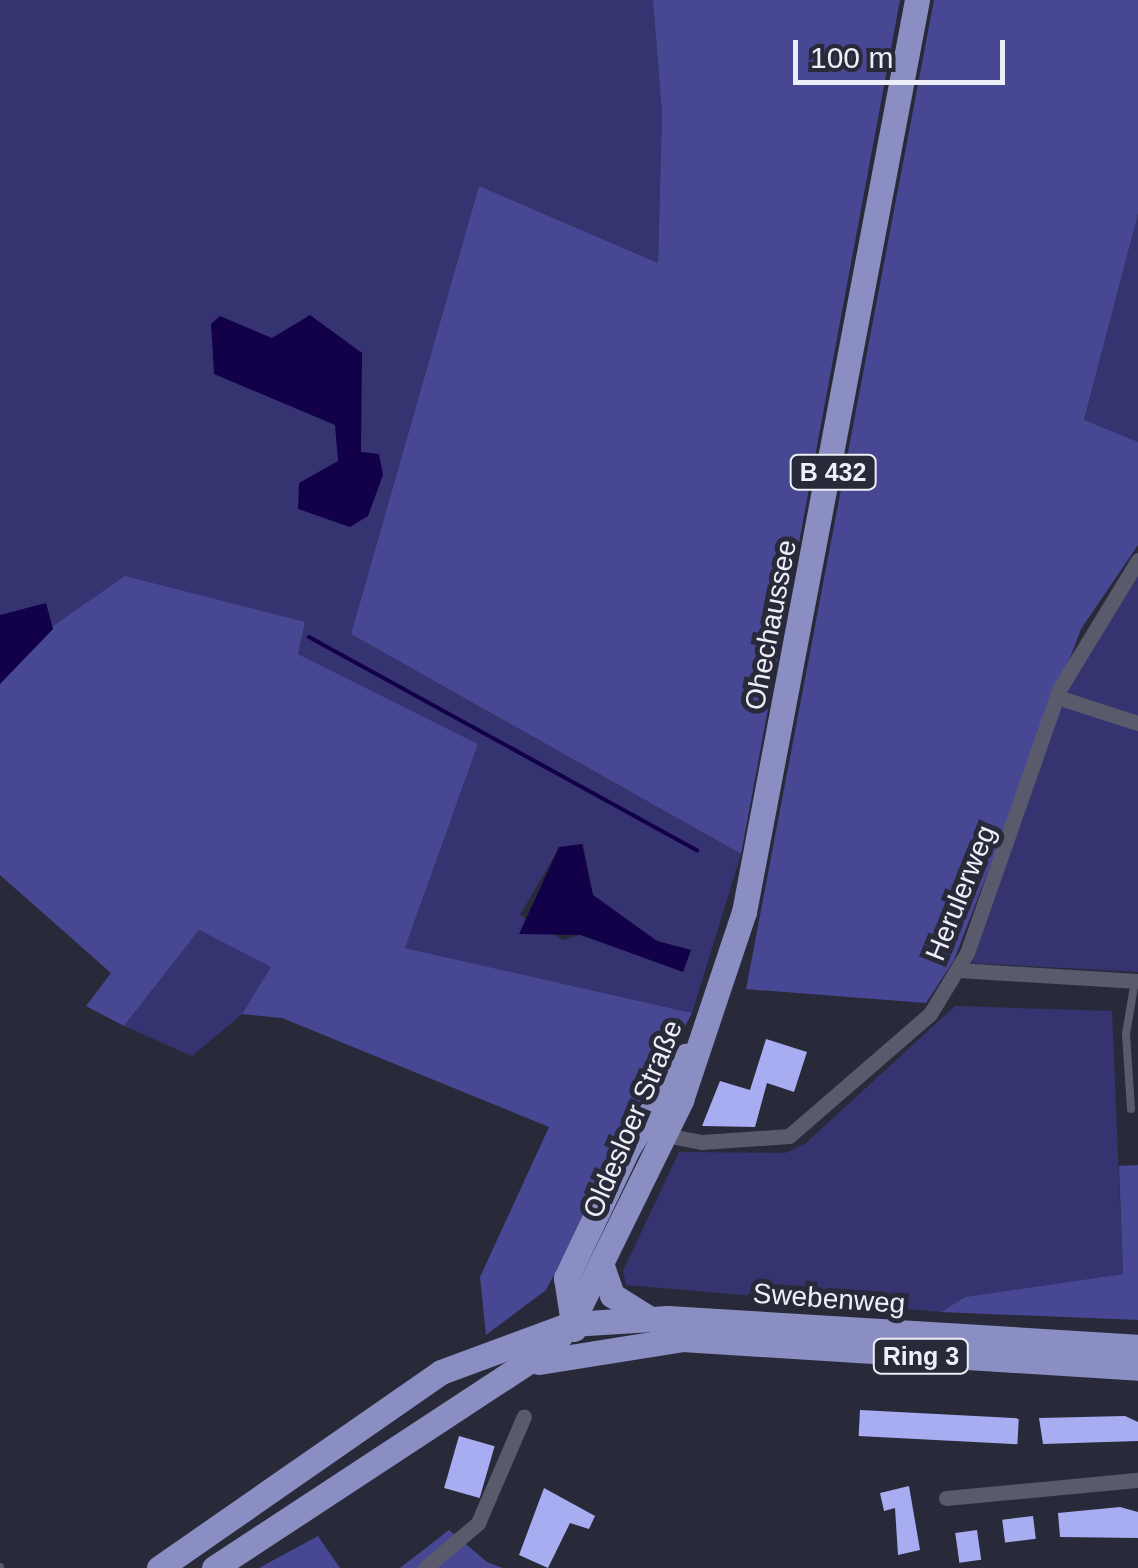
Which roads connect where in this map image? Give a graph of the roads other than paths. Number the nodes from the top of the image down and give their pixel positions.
1 (916, 0) edge
2 (1138, 560) edge
3 (1057, 698) junction
4 (1138, 723) edge
5 (958, 970) junction
6 (1136, 981) edge
7 (709, 1021) junction
8 (658, 1099) junction
9 (1131, 1108) dead end
10 (665, 1134) junction
11 (628, 1148) junction
12 (602, 1266) junction
13 (566, 1278) junction
14 (646, 1317) junction
15 (571, 1324) junction
16 (518, 1339) junction
17 (597, 1347) junction
18 (1138, 1347) edge
19 (530, 1366) junction
20 (1138, 1368) edge
21 (524, 1416) dead end
22 (1138, 1480) edge
23 (946, 1498) dead end
24 (159, 1568) edge
25 (214, 1568) edge
26 (425, 1568) edge

1 - 7 main road, Ohechaussee / B 432
2 - 3 street, Herulerweg
3 - 4 street
3 - 5 street, Herulerweg
5 - 6 street
5 - 10 street, Herulerweg
6 - 9 lane
7 - 8 main road, Oldesloer Straße / B 432
7 - 10 main road, Oldesloer Straße / B 432
8 - 10 street
8 - 11 main road, Oldesloer Straße / B 432
10 - 11 street, Herulerweg
10 - 12 main road, Oldesloer Straße / B 432
11 - 13 main road, Oldesloer Straße / B 432
12 - 14 main road
12 - 15 main road, Oldesloer Straße / B 432
13 - 15 main road
13 - 16 main road, B 432
14 - 15 main road, Swebenweg / Ring 3
14 - 18 main road, Swebenweg / Ring 3
15 - 16 main road, Swebenweg / Ring 3
15 - 17 main road
15 - 19 main road, Oldesloer Straße / B 432
16 - 24 main road, Ring 3
17 - 19 main road, Swebenweg / Ring 3
17 - 20 main road, Swebenweg / Ring 3
19 - 25 main road, Oldesloer Straße / Ring 3
21 - 26 street
22 - 23 street

